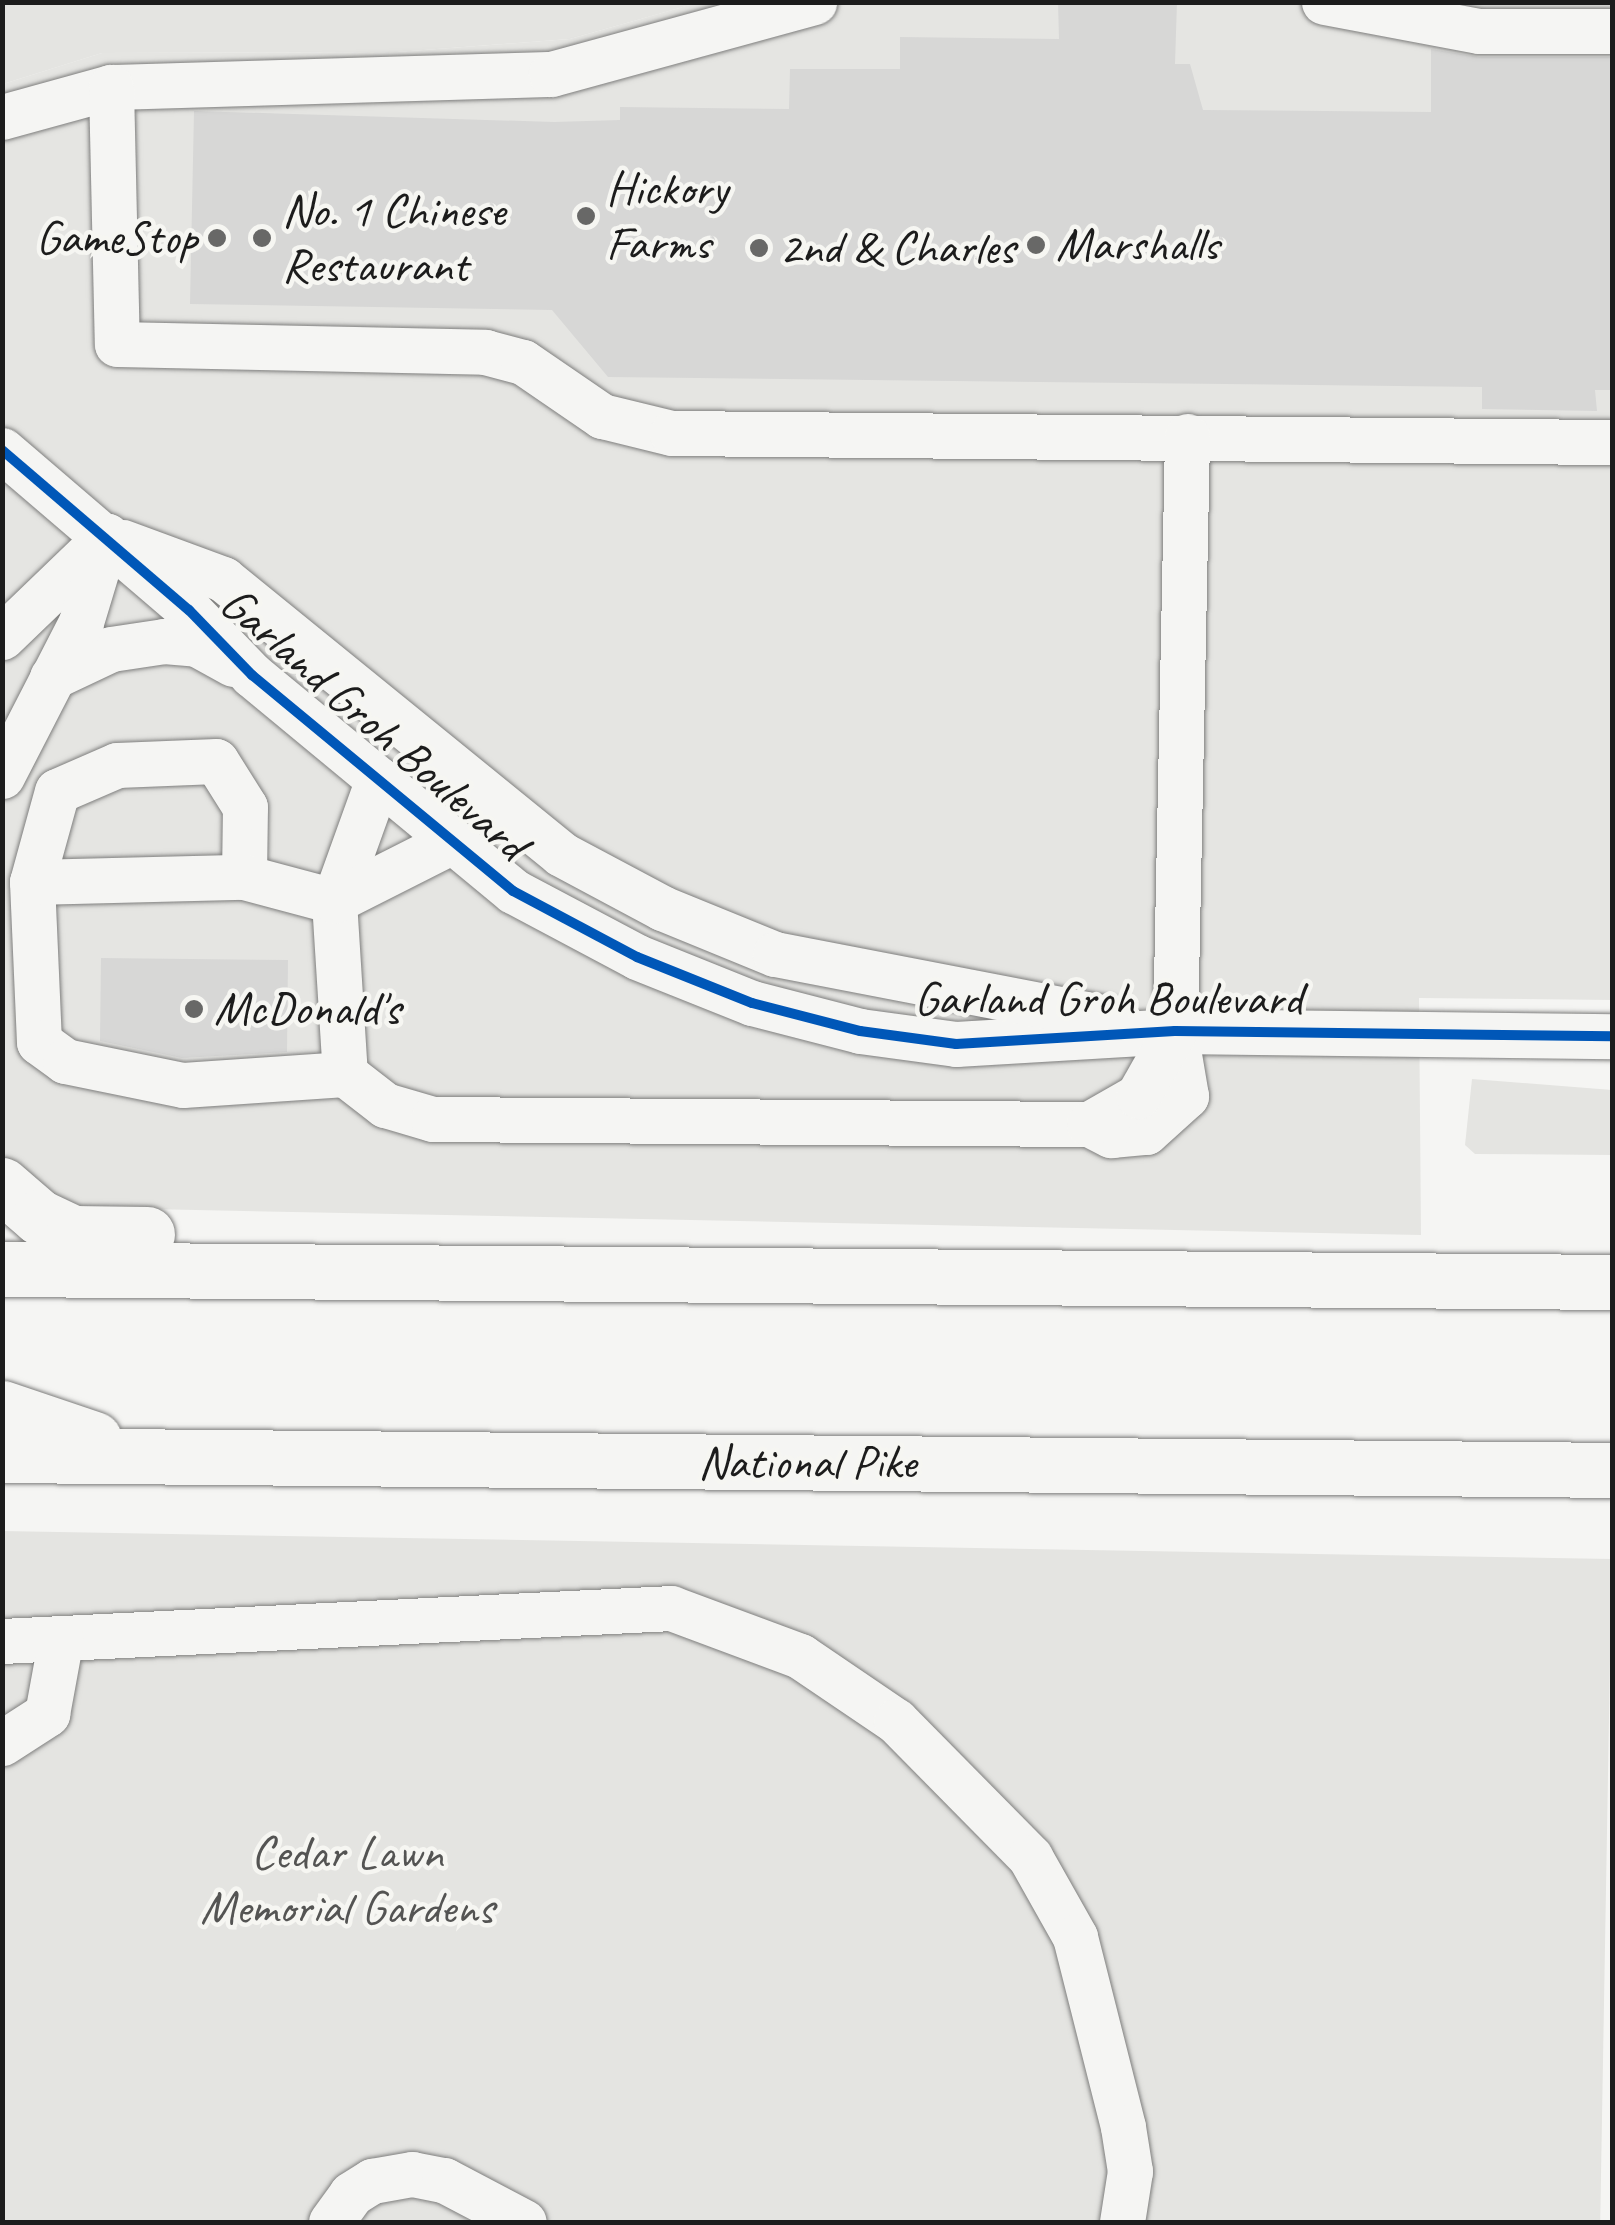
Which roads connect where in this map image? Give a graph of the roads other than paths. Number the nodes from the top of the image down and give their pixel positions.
1 (814, 2) edge
2 (1324, 2) edge
3 (1612, 32) edge
4 (111, 87) junction
5 (2, 117) edge
6 (1187, 436) junction
7 (1612, 442) edge
8 (2, 450) edge
9 (107, 536) junction
10 (2, 636) edge
11 (252, 675) junction
12 (52, 677) junction
13 (2, 776) edge
14 (378, 779) junction
15 (452, 841) junction
16 (244, 878) junction
17 (32, 882) junction
18 (334, 901) junction
19 (1175, 1031) junction
20 (1612, 1036) edge
21 (344, 1074) junction
22 (2, 1186) edge
23 (2, 1270) edge
24 (1184, 1278) junction
25 (1612, 1282) edge
26 (2, 1408) edge
27 (2, 1455) edge
28 (171, 1458) junction
29 (1612, 1470) edge
30 (61, 1638) junction
31 (2, 1641) edge
32 (2, 1743) edge
33 (331, 2222) edge
34 (524, 2222) edge
35 (1122, 2222) edge

1 - 4 street
2 - 3 street
4 - 5 street
4 - 6 street
6 - 7 street
6 - 19 street
8 - 9 street
9 - 10 street
9 - 11 street, Garland Groh Boulevard
9 - 12 street
9 - 19 street, Garland Groh Boulevard
11 - 12 street
11 - 14 street, Garland Groh Boulevard
12 - 13 street
14 - 15 street, Garland Groh Boulevard
14 - 18 street
15 - 18 street
15 - 19 street, Garland Groh Boulevard
16 - 17 street
16 - 17 street
16 - 18 street
17 - 21 street
18 - 21 street
19 - 20 street, Garland Groh Boulevard
19 - 21 street
22 - 24 main road
23 - 24 main road
24 - 25 main road
26 - 28 main road
27 - 28 main road, National Pike
28 - 29 main road, National Pike
30 - 31 street
30 - 32 street
30 - 35 street
33 - 34 street

